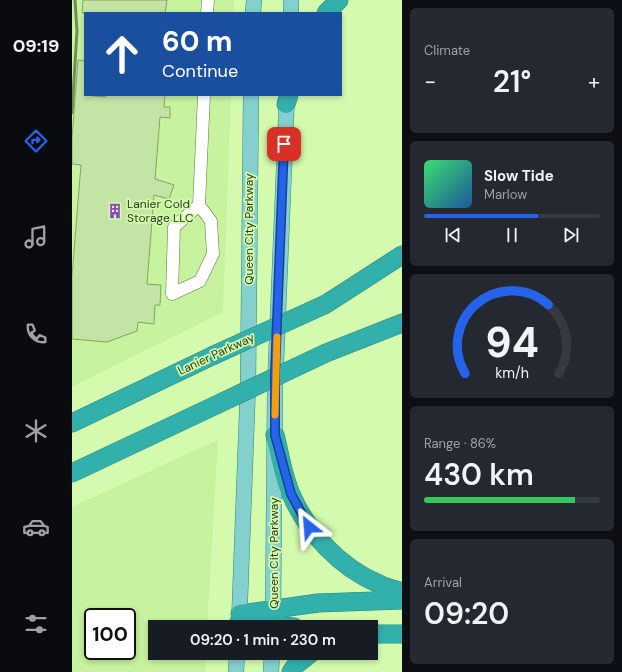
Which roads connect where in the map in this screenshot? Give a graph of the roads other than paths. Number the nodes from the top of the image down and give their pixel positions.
1 (208, 0) edge
2 (254, 0) edge
3 (291, 0) edge
4 (339, 0) edge
5 (207, 12) edge
6 (253, 12) edge
7 (290, 12) edge
8 (327, 12) edge
9 (204, 96) edge
10 (251, 96) edge
11 (287, 98) edge
12 (199, 205) junction
13 (402, 255) edge
14 (402, 262) edge
15 (326, 304) junction
16 (402, 324) edge
17 (72, 423) edge
18 (275, 435) junction
19 (72, 473) edge
20 (402, 592) edge
21 (402, 600) edge
22 (239, 620) edge
23 (273, 620) edge
24 (378, 634) edge
25 (402, 634) edge
26 (237, 660) edge
27 (272, 660) edge
28 (303, 660) edge
29 (236, 672) edge
30 (271, 672) edge
31 (291, 672) edge

1 - 5 lane
2 - 6 main road
3 - 7 main road
4 - 8 highway
9 - 12 lane
10 - 22 main road, Queen City Parkway
11 - 18 main road, Queen City Parkway
12 - 12 lane
13 - 15 highway
14 - 15 highway, Lanier Parkway
15 - 17 highway, Lanier Parkway, bridge
16 - 19 highway, bridge
18 - 20 highway
18 - 23 main road, Queen City Parkway
21 - 23 highway
24 - 25 highway
26 - 29 main road
27 - 30 main road
28 - 31 highway

